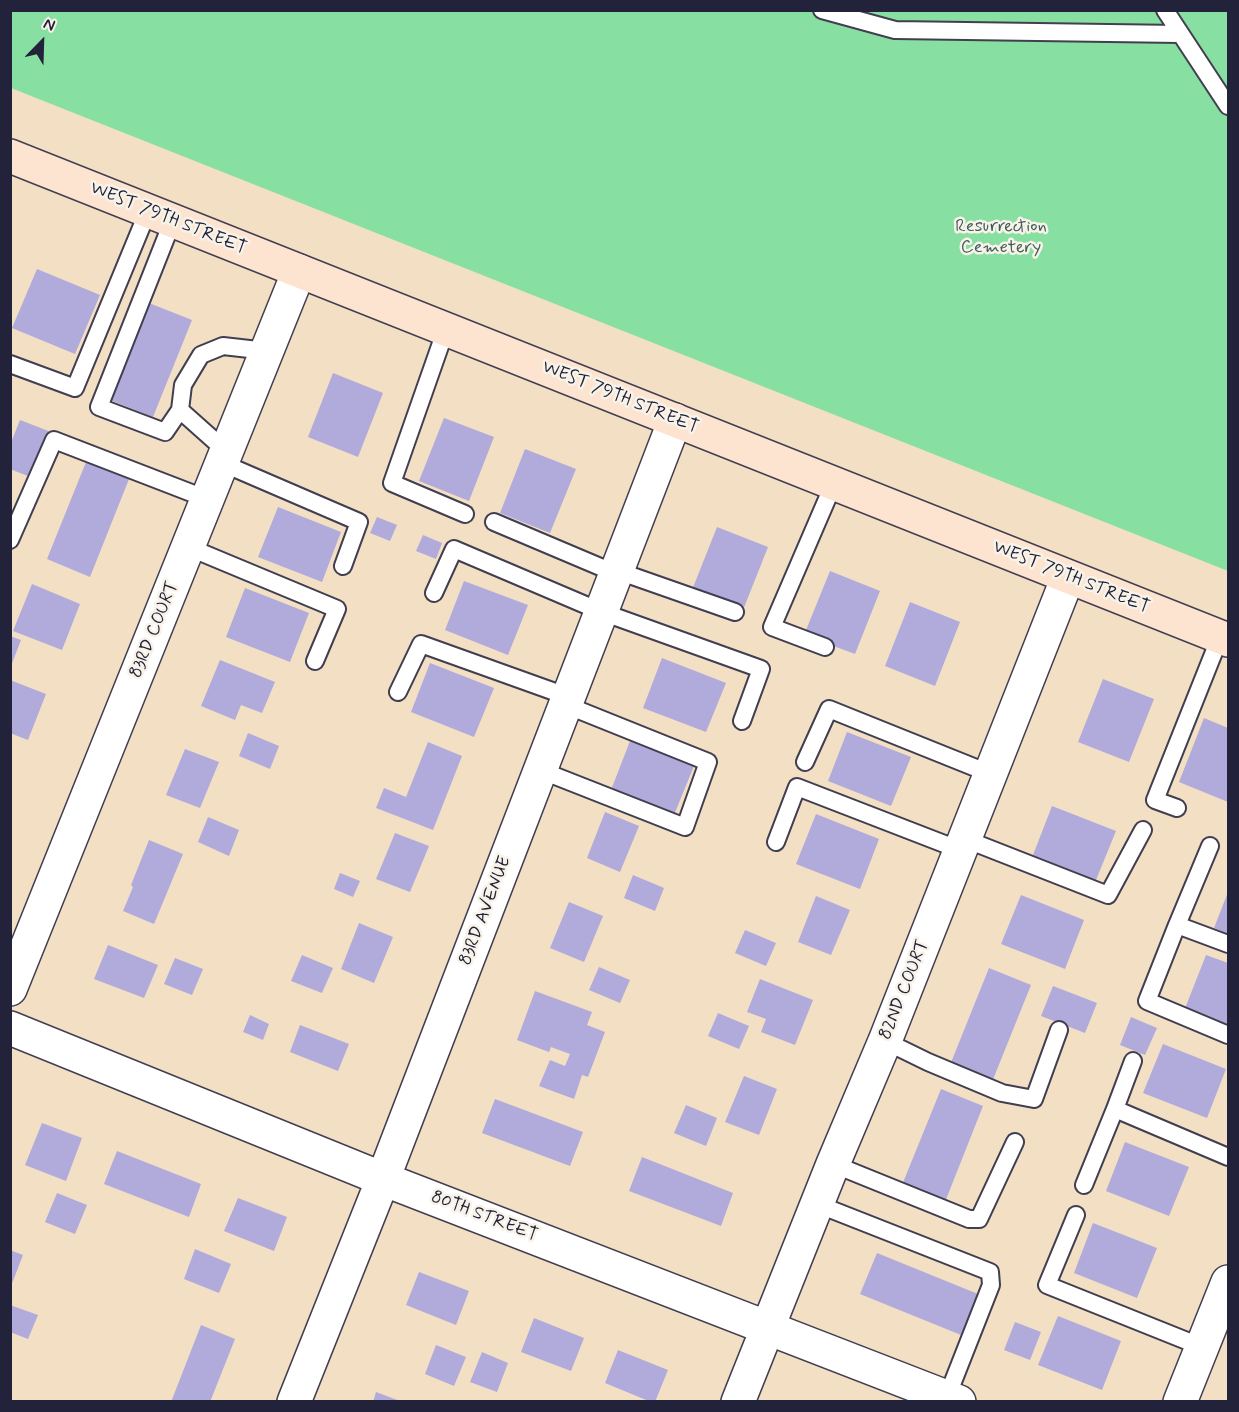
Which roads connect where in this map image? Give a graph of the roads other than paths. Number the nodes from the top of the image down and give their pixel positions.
1 (822, 10) edge
2 (1165, 10) edge
3 (1180, 34) junction
4 (1228, 106) edge
5 (10, 156) edge
6 (160, 216) junction
7 (299, 270) junction
8 (446, 329) junction
9 (267, 351) junction
10 (10, 364) edge
11 (180, 410) junction
12 (675, 420) junction
13 (224, 457) junction
14 (834, 483) junction
15 (207, 499) junction
16 (465, 514) dead end
17 (494, 522) dead end
18 (10, 540) edge
19 (188, 547) junction
20 (343, 566) dead end
21 (617, 572) junction
22 (1068, 577) junction
23 (434, 593) dead end
24 (602, 612) junction
25 (735, 612) dead end
26 (1225, 639) edge
27 (825, 647) dead end
28 (315, 661) dead end
29 (398, 692) dead end
30 (567, 701) junction
31 (742, 721) dead end
32 (805, 762) dead end
33 (540, 770) junction
34 (991, 774) junction
35 (1177, 808) dead end
36 (1143, 830) dead end
37 (776, 842) dead end
38 (963, 845) junction
39 (1210, 846) dead end
40 (1178, 925) junction
41 (1228, 944) edge
42 (10, 989) edge
43 (10, 1028) edge
44 (1059, 1030) dead end
45 (1228, 1035) edge
46 (885, 1041) junction
47 (1133, 1061) dead end
48 (1115, 1109) junction
49 (1015, 1142) dead end
50 (1228, 1157) edge
51 (833, 1164) junction
52 (383, 1179) junction
53 (1084, 1185) dead end
54 (817, 1204) junction
55 (1076, 1215) dead end
56 (1228, 1282) edge
57 (767, 1326) junction
58 (1202, 1347) junction
59 (953, 1399) edge
60 (294, 1401) edge
61 (738, 1401) edge
62 (1180, 1401) edge

1 - 3 lane
2 - 3 lane
3 - 4 lane
5 - 6 main road, WEST 79TH STREET
6 - 7 main road, WEST 79TH STREET
6 - 10 lane
6 - 11 lane
7 - 8 main road, WEST 79TH STREET
7 - 9 street, 83RD COURT
8 - 12 main road, WEST 79TH STREET
8 - 16 lane
9 - 11 lane
9 - 13 street, 83RD COURT
11 - 13 lane
12 - 14 main road, WEST 79TH STREET
12 - 21 street, 83RD AVENUE
13 - 15 street, 83RD COURT
13 - 20 lane
14 - 22 main road, WEST 79TH STREET
14 - 27 lane
15 - 18 lane
15 - 19 street, 83RD COURT
17 - 21 lane
19 - 28 lane
19 - 42 street, 83RD COURT
21 - 24 street, 83RD AVENUE
21 - 25 lane
22 - 26 main road, WEST 79TH STREET
22 - 34 street, 82ND COURT
23 - 24 lane
24 - 30 street, 83RD AVENUE
24 - 31 lane
26 - 35 lane
29 - 30 lane
30 - 33 street, 83RD AVENUE
30 - 33 lane
32 - 34 lane
33 - 52 street, 83RD AVENUE
34 - 38 street, 82ND COURT
36 - 38 lane
37 - 38 lane
38 - 46 street, 82ND COURT
39 - 40 lane
40 - 41 lane
40 - 45 lane
43 - 52 street, 80TH STREET
44 - 46 lane
46 - 51 street, 82ND COURT
47 - 48 lane
48 - 50 lane
48 - 53 lane
49 - 51 lane
51 - 54 street, 82ND COURT
52 - 57 street, 80TH STREET
52 - 60 street, 83RD AVENUE
54 - 57 street, 82ND COURT
54 - 59 lane
55 - 58 lane
56 - 58 street
57 - 59 street, 80TH STREET
57 - 61 street, 82ND COURT
58 - 62 street

